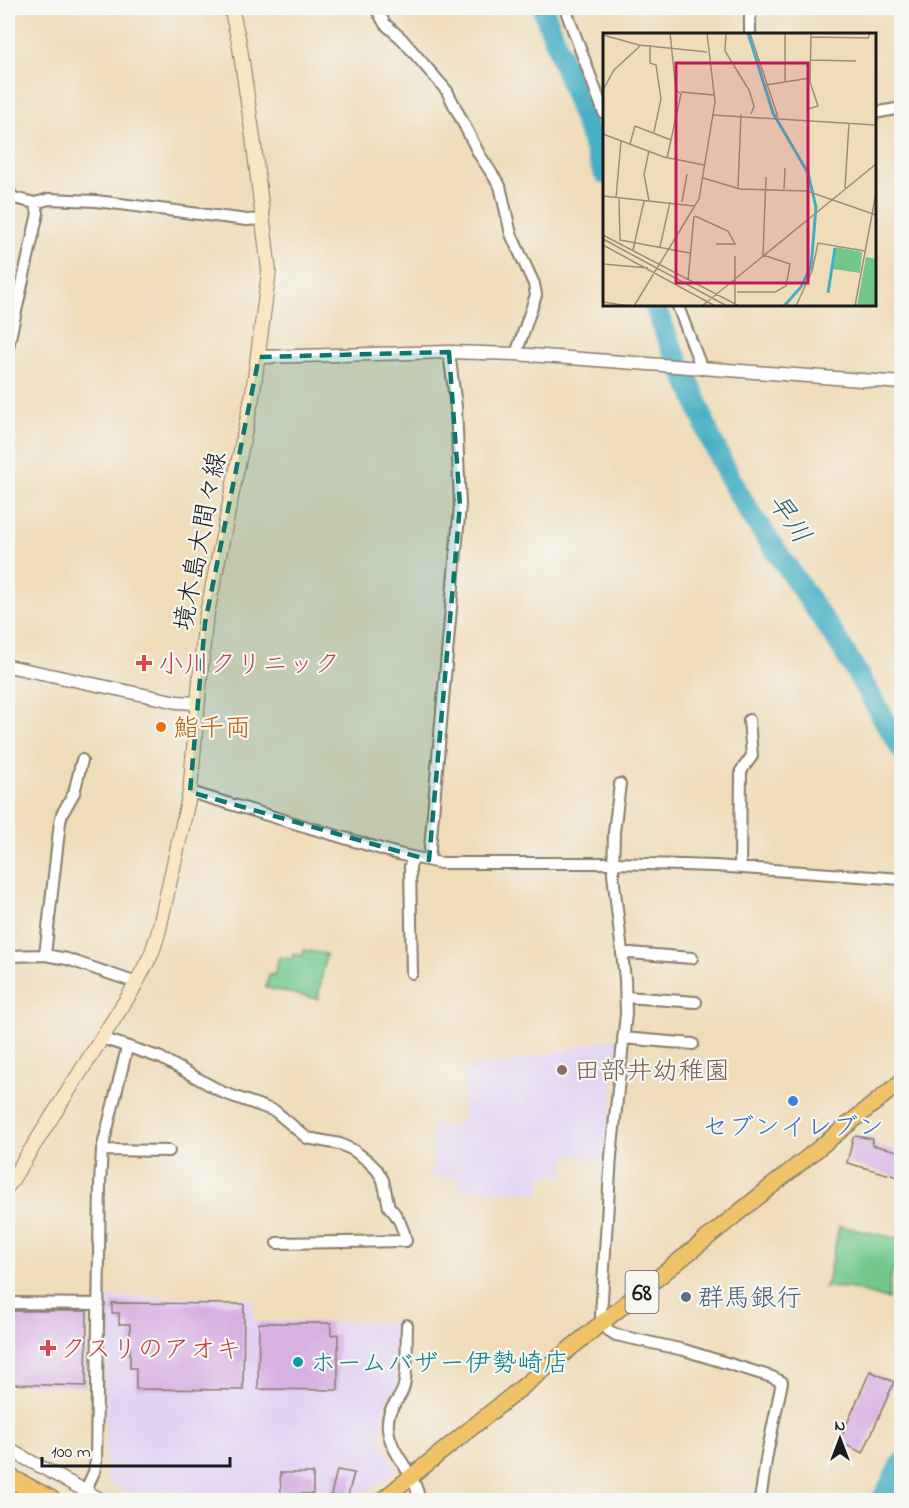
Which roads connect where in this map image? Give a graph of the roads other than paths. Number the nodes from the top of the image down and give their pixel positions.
1 (231, 8) edge
2 (376, 8) edge
3 (565, 8) edge
4 (750, 8) edge
5 (750, 33) edge
6 (902, 108) edge
7 (603, 110) edge
8 (876, 112) edge
9 (8, 191) edge
10 (35, 203) junction
11 (263, 219) junction
12 (678, 306) edge
13 (8, 347) edge
14 (449, 352) junction
15 (516, 354) junction
16 (259, 357) junction
17 (699, 368) junction
18 (902, 383) edge
19 (8, 666) edge
20 (198, 703) junction
21 (749, 720) dead end
22 (82, 760) dead end
23 (620, 784) dead end
24 (190, 792) junction
25 (413, 858) junction
26 (429, 861) junction
27 (614, 863) junction
28 (740, 868) junction
29 (902, 879) edge
30 (622, 954) junction
31 (45, 955) junction
32 (8, 956) edge
33 (692, 958) dead end
34 (412, 973) dead end
35 (137, 983) junction
36 (626, 997) junction
37 (696, 1002) dead end
38 (102, 1038) junction
39 (624, 1038) junction
40 (693, 1044) dead end
41 (127, 1048) junction
42 (902, 1081) edge
43 (102, 1150) junction
44 (169, 1151) dead end
45 (8, 1186) edge
46 (277, 1242) dead end
47 (8, 1303) edge
48 (99, 1304) junction
49 (603, 1323) junction
50 (407, 1325) dead end
51 (8, 1449) edge
52 (8, 1476) edge
53 (411, 1479) junction
54 (82, 1496) edge
55 (51, 1500) edge
56 (102, 1500) edge
57 (382, 1500) edge
58 (419, 1500) edge
59 (760, 1500) edge

1 - 11 main road, 境木島大間々線
2 - 15 street
3 - 7 street
4 - 5 street
6 - 8 street
9 - 10 street
10 - 11 street
10 - 13 street
11 - 16 main road, 境木島大間々線
12 - 17 street
14 - 15 street
14 - 16 street
14 - 26 street
15 - 17 street
16 - 20 main road, 境木島大間々線
17 - 18 street
19 - 20 street
20 - 24 main road, 境木島大間々線
21 - 28 street
22 - 31 street
23 - 27 street
24 - 25 street
24 - 35 main road, 境木島大間々線
25 - 26 street
25 - 34 street
26 - 27 street
27 - 28 street
27 - 30 street
28 - 29 street
30 - 33 street
30 - 36 street
31 - 32 street
31 - 35 street
35 - 38 main road, 境木島大間々線
36 - 37 street
36 - 39 street
38 - 41 street
38 - 45 main road, 境木島大間々線
39 - 40 street
39 - 49 street
41 - 43 street
41 - 46 street
42 - 49 main road, 68
43 - 44 street
43 - 48 street
47 - 48 street
48 - 54 street
49 - 53 main road, 68
49 - 59 street
50 - 53 street
51 - 54 street
52 - 55 highway
53 - 57 main road, 68
53 - 58 street
54 - 56 street

